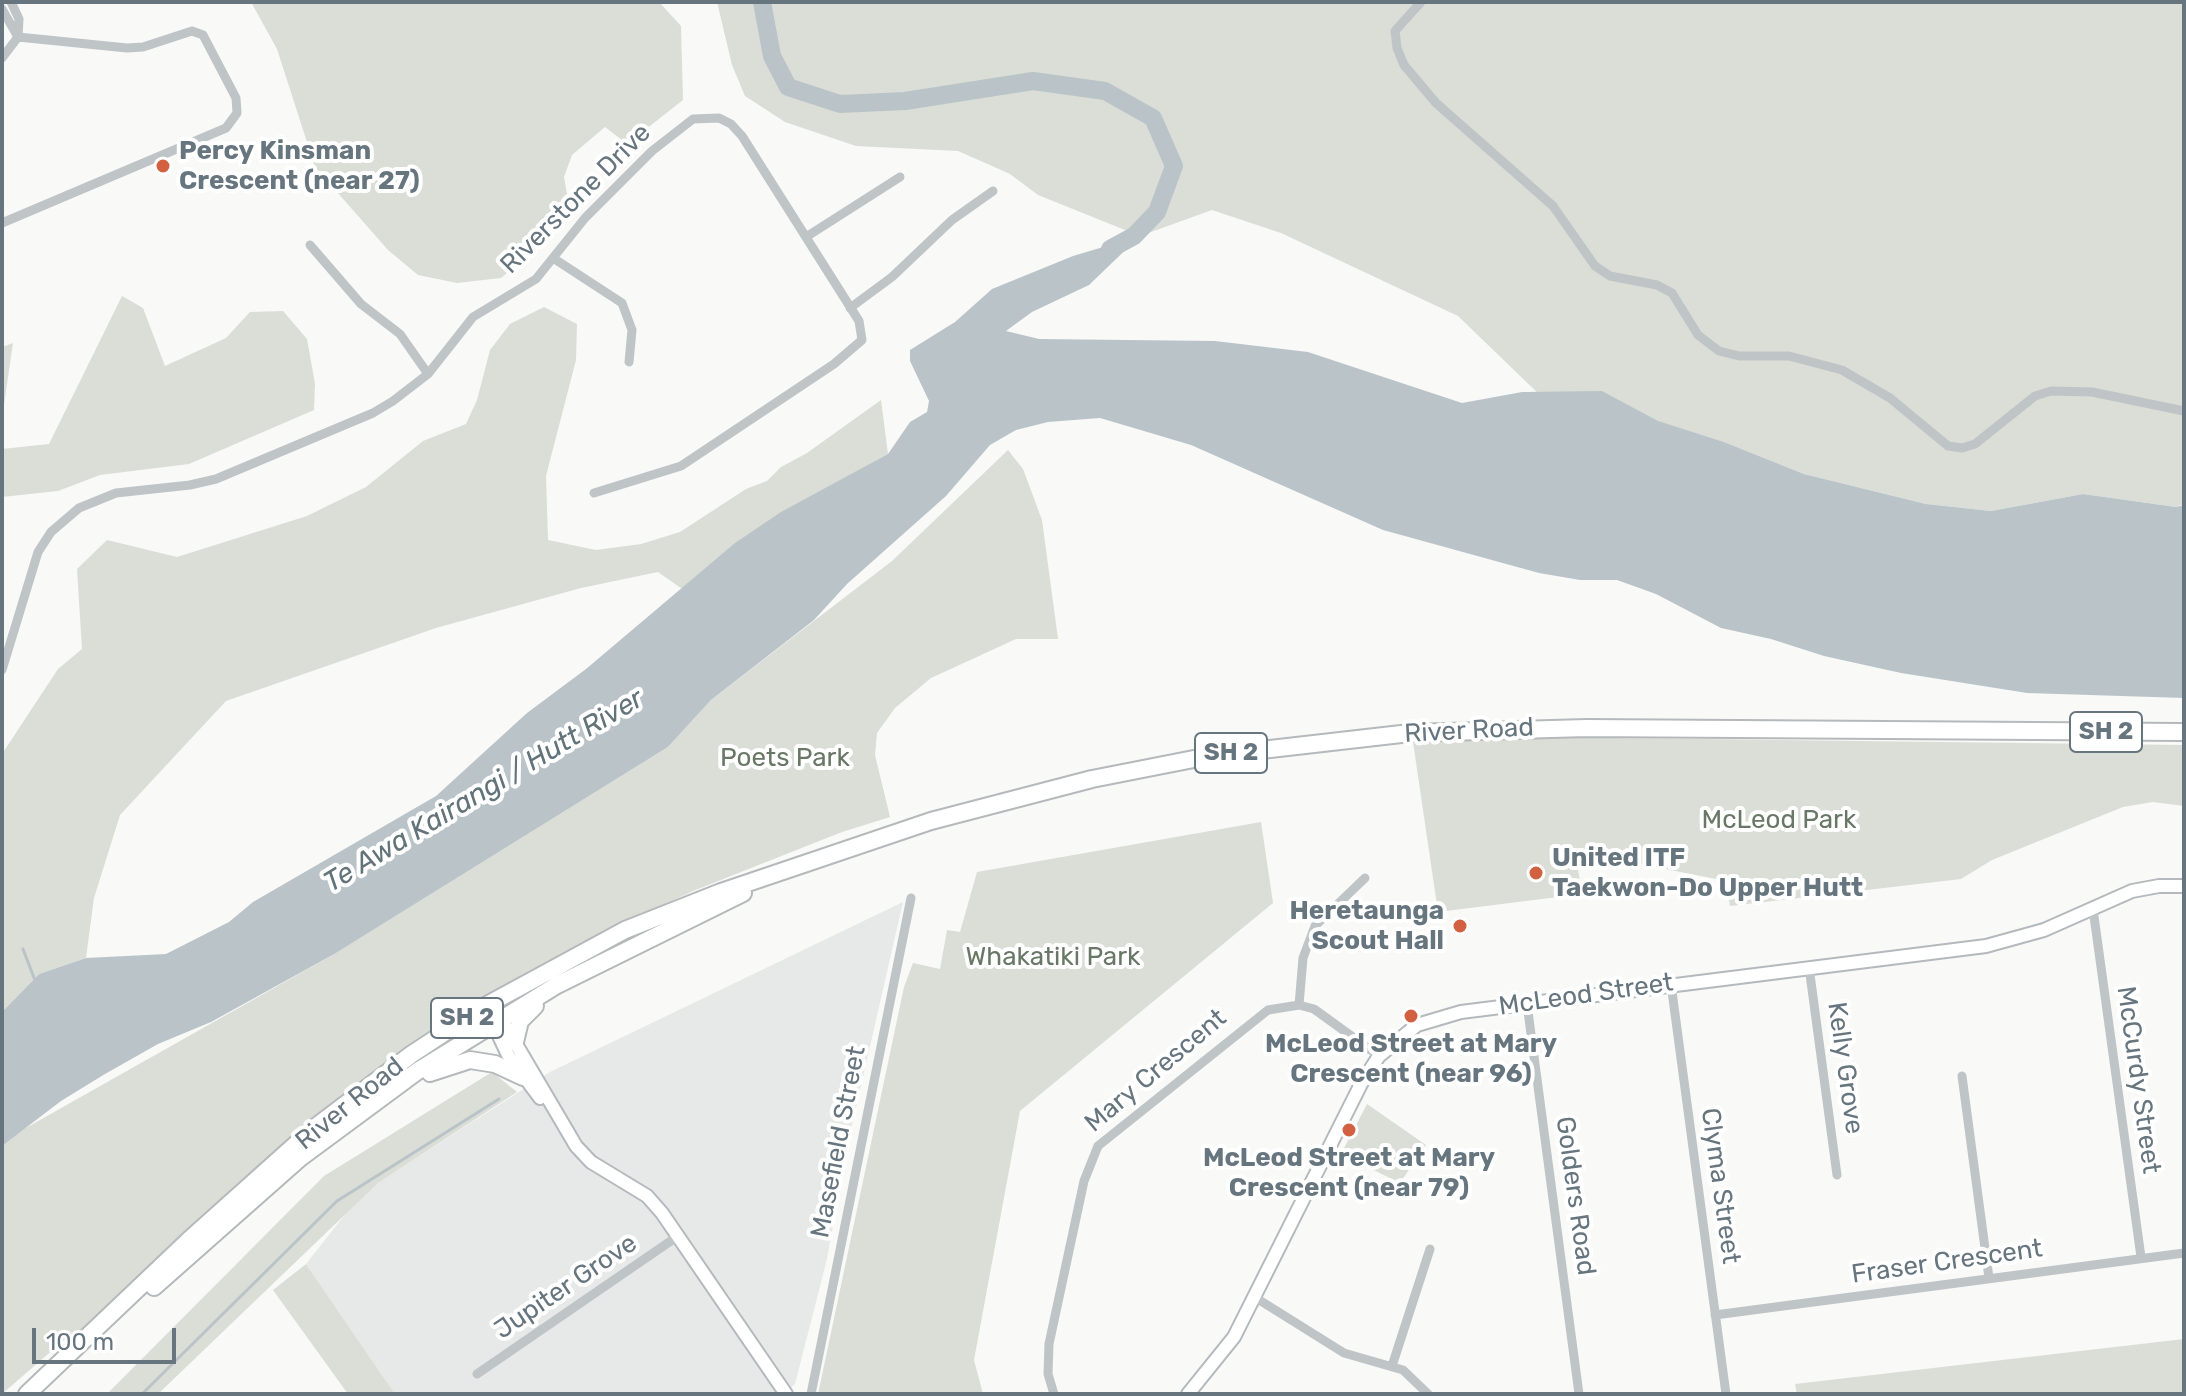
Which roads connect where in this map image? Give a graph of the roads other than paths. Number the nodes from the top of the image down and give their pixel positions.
1 (11, 2) edge
2 (1421, 2) edge
3 (2, 9) edge
4 (18, 37) junction
5 (2, 58) edge
6 (900, 177) dead end
7 (993, 191) dead end
8 (2, 223) edge
9 (806, 237) junction
10 (310, 245) dead end
11 (553, 258) junction
12 (850, 308) junction
13 (629, 362) dead end
14 (428, 374) junction
15 (2184, 411) edge
16 (594, 493) dead end
17 (2, 670) edge
18 (2184, 732) edge
19 (773, 877) junction
20 (1365, 878) dead end
21 (2184, 886) edge
22 (911, 898) dead end
23 (2093, 909) junction
24 (660, 918) junction
25 (628, 949) junction
26 (1809, 967) junction
27 (1671, 984) junction
28 (1527, 1004) junction
29 (1299, 1005) junction
30 (493, 1023) junction
31 (515, 1042) junction
32 (1379, 1056) junction
33 (1962, 1076) dead end
34 (523, 1077) junction
35 (562, 1125) junction
36 (292, 1150) junction
37 (291, 1168) junction
38 (1837, 1175) dead end
39 (678, 1236) junction
40 (1430, 1249) dead end
41 (2184, 1253) edge
42 (2141, 1257) junction
43 (1989, 1278) junction
44 (1256, 1298) junction
45 (1715, 1315) junction
46 (1392, 1366) junction
47 (477, 1374) dead end
48 (27, 1394) edge
49 (38, 1394) edge
50 (786, 1394) edge
51 (811, 1394) edge
52 (1054, 1394) edge
53 (1188, 1394) edge
54 (1428, 1394) edge
55 (1579, 1394) edge
56 (1726, 1394) edge

1 - 4 street
2 - 15 street
3 - 4 street
4 - 5 street
4 - 8 street
6 - 9 street
7 - 12 street
9 - 11 street, Riverstone Drive
9 - 12 street, Riverstone Drive
10 - 14 street
11 - 13 street
11 - 14 street, Riverstone Drive
12 - 16 street, Riverstone Drive
14 - 17 street, Riverstone Drive
18 - 19 highway, River Road / SH 2
19 - 24 highway, River Road / SH 2
19 - 25 highway, River Road / SH 2
20 - 29 street
21 - 23 street, McLeod Street
22 - 51 street, Masefield Street
23 - 26 street, McLeod Street
23 - 42 street, McCurdy Street
24 - 30 highway
24 - 36 highway, River Road / SH 2
25 - 30 highway, River Road / SH 2
25 - 31 highway
26 - 27 street, McLeod Street
26 - 38 street, Kelly Grove
27 - 28 street, McLeod Street
27 - 45 street, Clyma Street
28 - 32 street, McLeod Street
28 - 55 street, Golders Road
29 - 32 street
29 - 52 street, Mary Crescent
30 - 31 street
30 - 34 street
30 - 36 highway
30 - 37 highway, River Road / SH 2
31 - 35 street
32 - 44 street, McLeod Street
33 - 43 street
34 - 35 street
34 - 37 highway
35 - 39 street
36 - 48 highway, River Road / SH 2
37 - 49 highway, River Road / SH 2
39 - 47 street, Jupiter Grove
39 - 50 street
40 - 46 street
41 - 42 street, Fraser Crescent
42 - 43 street, Fraser Crescent
43 - 45 street, Fraser Crescent
44 - 46 street
44 - 53 street, McLeod Street
45 - 56 street, Clyma Street
46 - 54 street

